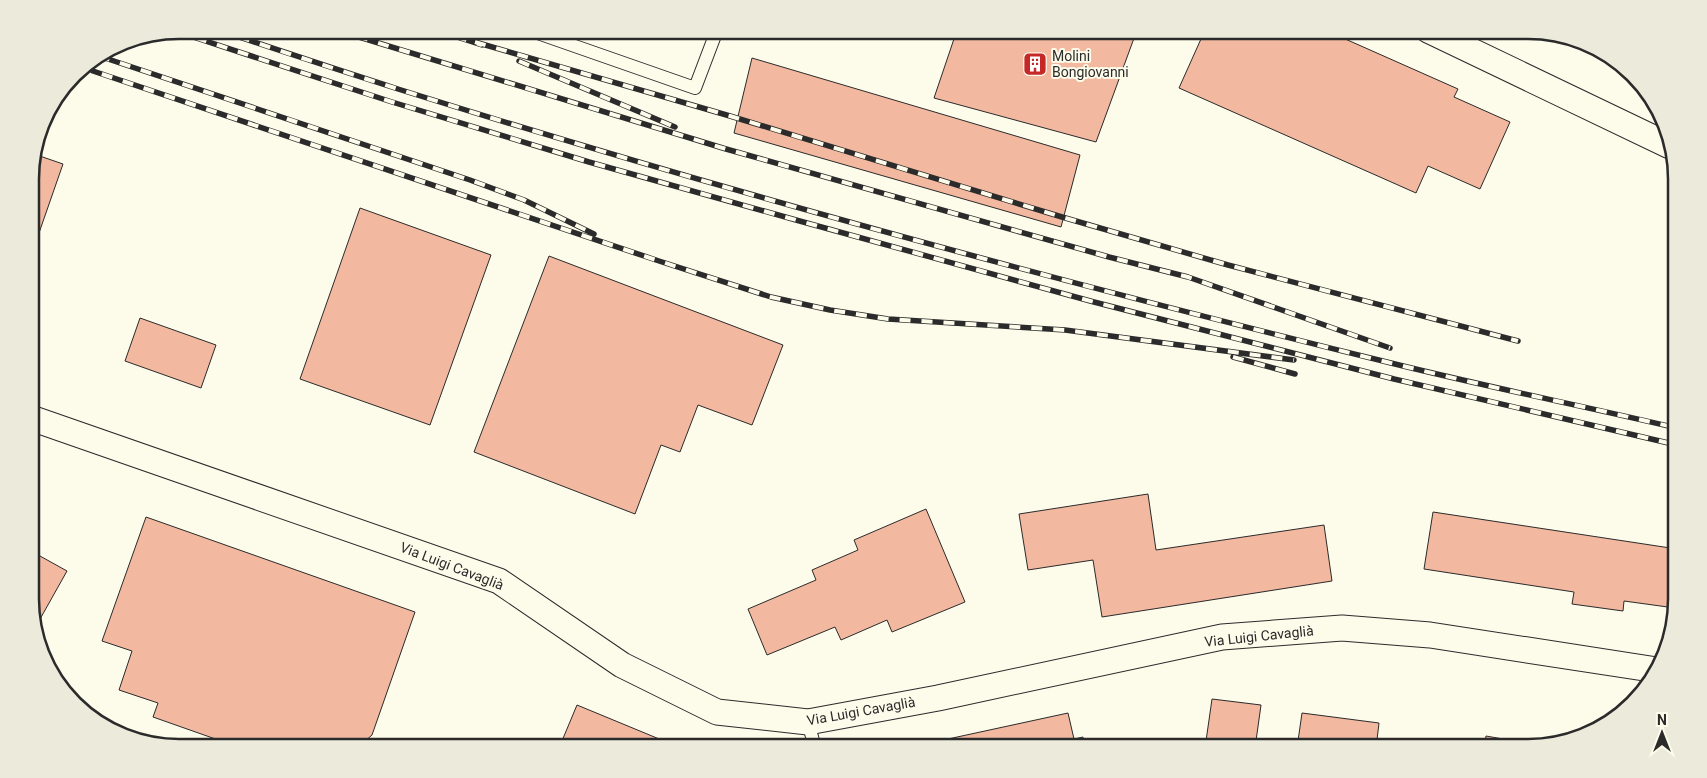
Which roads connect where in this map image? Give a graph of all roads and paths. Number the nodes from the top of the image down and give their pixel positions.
1 (556, 39) edge
2 (714, 39) edge
3 (1447, 39) edge
4 (1663, 143) edge
5 (39, 421) edge
6 (1649, 669) edge
7 (808, 722) junction
8 (813, 739) edge

1 - 2 lane
3 - 4 street
5 - 7 street, Via Luigi Cavaglià
6 - 7 street, Via Luigi Cavaglià
7 - 8 lane

